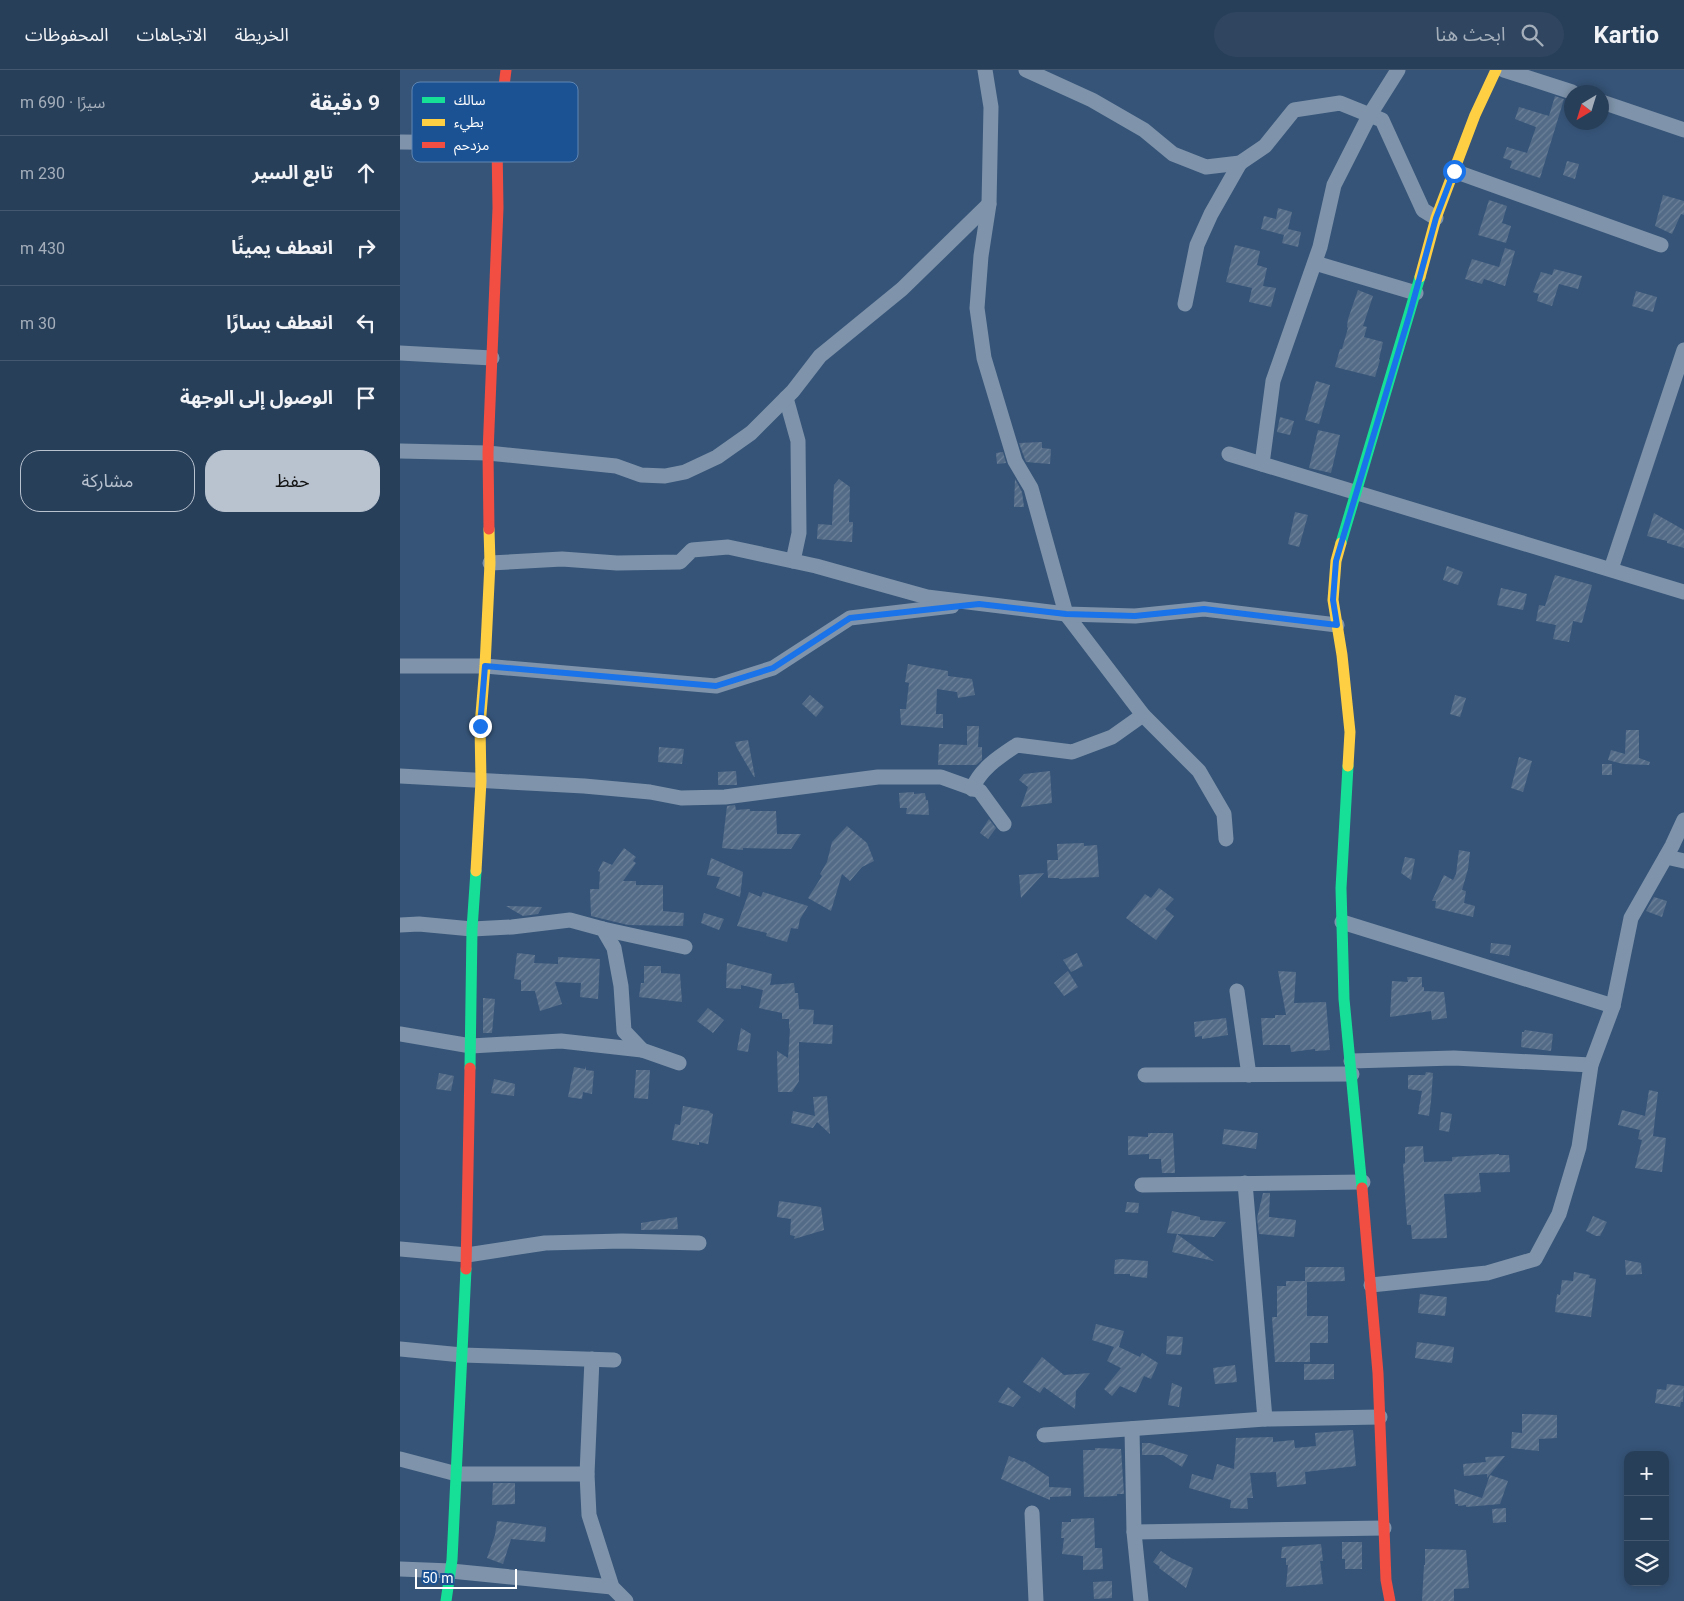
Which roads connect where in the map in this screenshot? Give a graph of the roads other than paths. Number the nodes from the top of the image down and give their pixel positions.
1 (985, 70) edge
2 (1026, 70) edge
3 (1398, 70) edge
4 (1496, 70) edge
5 (1504, 70) edge
6 (1564, 89) edge
7 (1609, 104) edge
8 (1369, 116) junction
9 (1684, 130) edge
10 (497, 162) edge
11 (1240, 164) junction
12 (1454, 171) junction
13 (988, 204) junction
14 (1436, 218) junction
15 (1661, 245) dead end
16 (1315, 263) junction
17 (1416, 293) junction
18 (1185, 304) dead end
19 (400, 353) edge
20 (492, 358) junction
21 (1683, 359) edge
22 (786, 398) junction
23 (400, 451) edge
24 (488, 454) junction
25 (1229, 454) dead end
26 (1262, 464) junction
27 (1357, 491) junction
28 (794, 561) junction
29 (490, 563) junction
30 (1611, 569) junction
31 (1684, 592) edge
32 (979, 604) junction
33 (1066, 614) junction
34 (1337, 625) junction
35 (400, 666) edge
36 (485, 666) junction
37 (1143, 716) junction
38 (400, 776) edge
39 (481, 781) junction
40 (972, 789) junction
41 (1684, 820) edge
42 (1004, 824) dead end
43 (1226, 838) dead end
44 (1666, 857) junction
45 (1684, 861) edge
46 (1342, 922) junction
47 (400, 924) edge
48 (472, 929) junction
49 (603, 929) junction
50 (685, 947) dead end
51 (1237, 991) dead end
52 (1613, 1006) junction
53 (400, 1034) edge
54 (471, 1046) junction
55 (642, 1050) junction
56 (679, 1063) dead end
57 (1591, 1065) junction
58 (1351, 1067) junction
59 (1249, 1074) junction
60 (1145, 1075) dead end
61 (1363, 1182) junction
62 (1245, 1183) junction
63 (1142, 1185) dead end
64 (699, 1242) dead end
65 (400, 1249) edge
66 (467, 1255) junction
67 (1371, 1285) junction
68 (400, 1349) edge
69 (462, 1355) junction
70 (592, 1359) junction
71 (614, 1360) dead end
72 (1380, 1417) junction
73 (1265, 1419) junction
74 (1132, 1428) junction
75 (1044, 1435) dead end
76 (400, 1459) edge
77 (457, 1474) junction
78 (587, 1474) junction
79 (1032, 1514) dead end
80 (1384, 1528) junction
81 (1134, 1532) junction
82 (400, 1569) edge
83 (450, 1571) junction
84 (612, 1587) junction
85 (446, 1601) edge
86 (626, 1601) edge
87 (1036, 1601) edge
88 (1141, 1601) edge
89 (1390, 1601) edge

1 - 13 street
2 - 11 street
3 - 8 street
4 - 12 street
5 - 6 street
7 - 9 street
8 - 11 street
8 - 14 street
8 - 16 street
10 - 20 street
11 - 18 street
12 - 14 street
12 - 15 street
13 - 22 street
13 - 33 street
14 - 17 street
16 - 17 street
16 - 26 street
17 - 27 street
19 - 20 street
20 - 24 street
21 - 30 street
22 - 24 street
22 - 28 street
23 - 24 street
24 - 29 street
25 - 26 street
26 - 27 street
27 - 30 street
27 - 34 street
28 - 29 street
28 - 32 street
29 - 36 street
30 - 31 street
32 - 33 street
32 - 36 street
33 - 34 street
33 - 37 street
34 - 46 street
35 - 36 street
36 - 39 street
37 - 40 street
37 - 43 street
38 - 39 street
39 - 40 street
39 - 48 street
40 - 42 street
41 - 44 street
44 - 45 street
44 - 52 street
46 - 52 street
46 - 58 street
47 - 48 street
48 - 49 street
48 - 54 street
49 - 50 street
49 - 55 street
51 - 59 street
52 - 57 street
53 - 54 street
54 - 55 street
54 - 66 street
55 - 56 street
57 - 58 street
57 - 67 street
58 - 59 street
58 - 61 street
59 - 60 street
61 - 62 street
61 - 67 street
62 - 63 street
62 - 73 street
64 - 66 street
65 - 66 street
66 - 69 street
67 - 72 street
68 - 69 street
69 - 70 street
69 - 77 street
70 - 71 street
70 - 78 street
72 - 73 street
72 - 80 street
73 - 74 street
74 - 75 street
74 - 81 street
76 - 77 street
77 - 78 street
77 - 83 street
78 - 84 street
79 - 87 street
80 - 81 street
80 - 89 street
81 - 88 street
82 - 83 street
83 - 84 street
83 - 85 street
84 - 86 street

